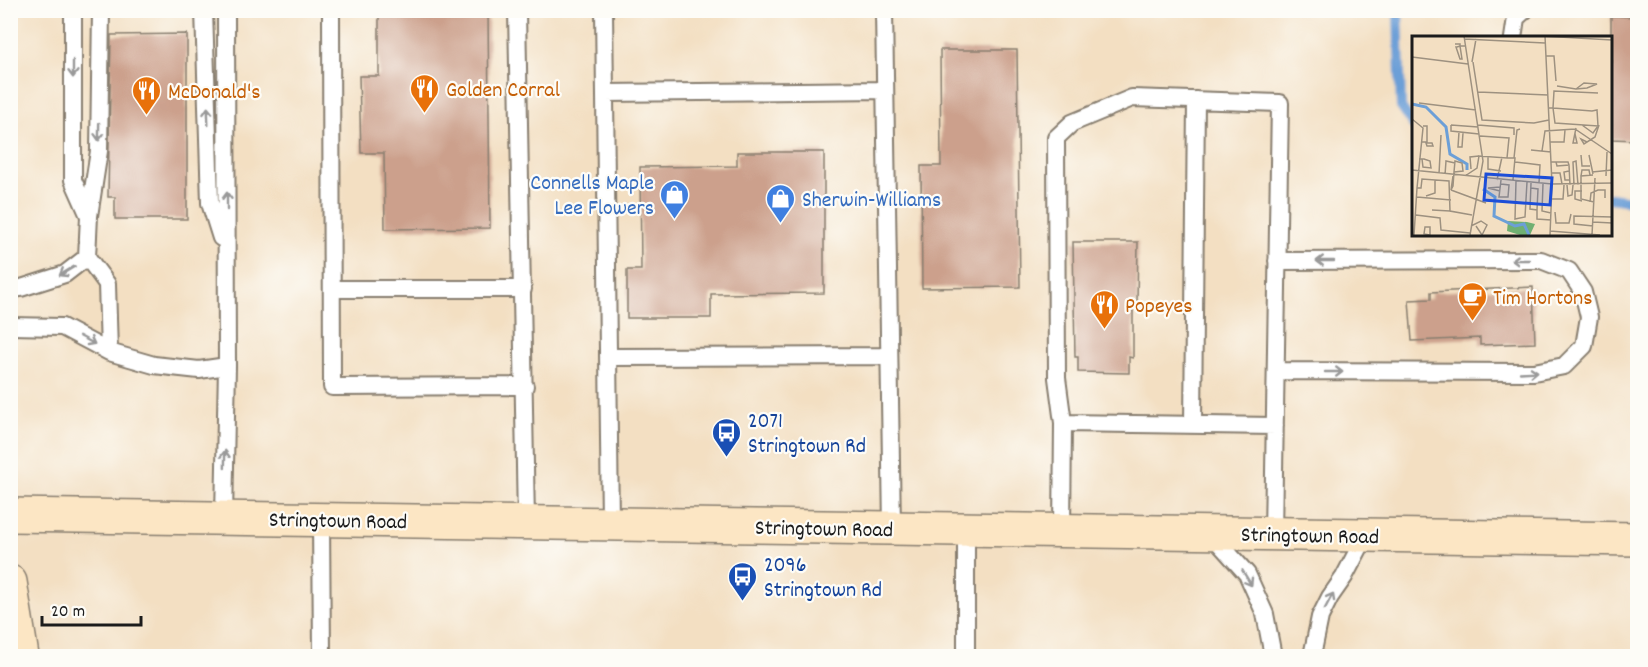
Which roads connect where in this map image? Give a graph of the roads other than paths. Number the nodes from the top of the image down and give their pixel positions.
1 (73, 10) edge
2 (101, 10) edge
3 (204, 10) edge
4 (226, 10) edge
5 (331, 10) edge
6 (517, 10) edge
7 (604, 10) edge
8 (884, 10) edge
9 (1525, 10) edge
10 (1513, 36) edge
11 (884, 90) junction
12 (605, 93) junction
13 (1196, 100) junction
14 (89, 216) junction
15 (227, 256) junction
16 (87, 257) junction
17 (1277, 261) junction
18 (10, 289) edge
19 (332, 289) junction
20 (523, 289) junction
21 (10, 326) edge
22 (109, 352) junction
23 (889, 356) junction
24 (608, 357) junction
25 (227, 366) junction
26 (1276, 371) junction
27 (525, 386) junction
28 (1063, 423) junction
29 (1193, 425) junction
30 (1275, 426) junction
31 (10, 514) edge
32 (224, 517) junction
33 (321, 519) junction
34 (526, 522) junction
35 (610, 524) junction
36 (892, 528) junction
37 (966, 529) junction
38 (1062, 531) junction
39 (1210, 533) junction
40 (1273, 534) junction
41 (1366, 535) junction
42 (1638, 539) edge
43 (10, 582) edge
44 (22, 657) edge
45 (322, 657) edge
46 (966, 657) edge
47 (1273, 657) edge
48 (1312, 657) edge

1 -> 14 lane
2 -> 14 lane
15 -> 3 lane
15 -> 4 lane
5 - 19 lane
6 - 20 lane
7 - 12 lane
8 - 11 lane
9 - 10 lane
11 - 12 lane
11 - 23 lane
12 - 24 lane
13 - 17 lane
13 - 28 lane
13 - 29 lane
14 - 16 lane
15 - 25 lane
16 -> 18 lane
16 - 22 lane
17 - 26 lane
26 -> 17 lane
19 - 20 lane
19 - 27 lane
20 - 27 lane
21 -> 22 lane
22 - 25 lane
23 - 24 lane
23 - 36 lane
24 - 35 lane
32 -> 25 lane
26 - 30 lane
27 - 34 lane
28 - 29 lane
28 - 38 lane
29 - 30 lane
30 - 40 lane
31 - 32 main road, Stringtown Road
32 - 33 main road, Stringtown Road
33 - 34 main road, Stringtown Road
33 - 45 lane
34 - 35 main road, Stringtown Road
35 - 36 main road, Stringtown Road
36 - 37 main road, Stringtown Road
37 - 38 main road, Stringtown Road
37 - 46 lane
38 - 39 main road, Stringtown Road
39 - 40 main road, Stringtown Road
39 -> 47 lane
40 - 41 main road, Stringtown Road
41 - 42 main road, Stringtown Road
48 -> 41 lane
43 - 44 main road

